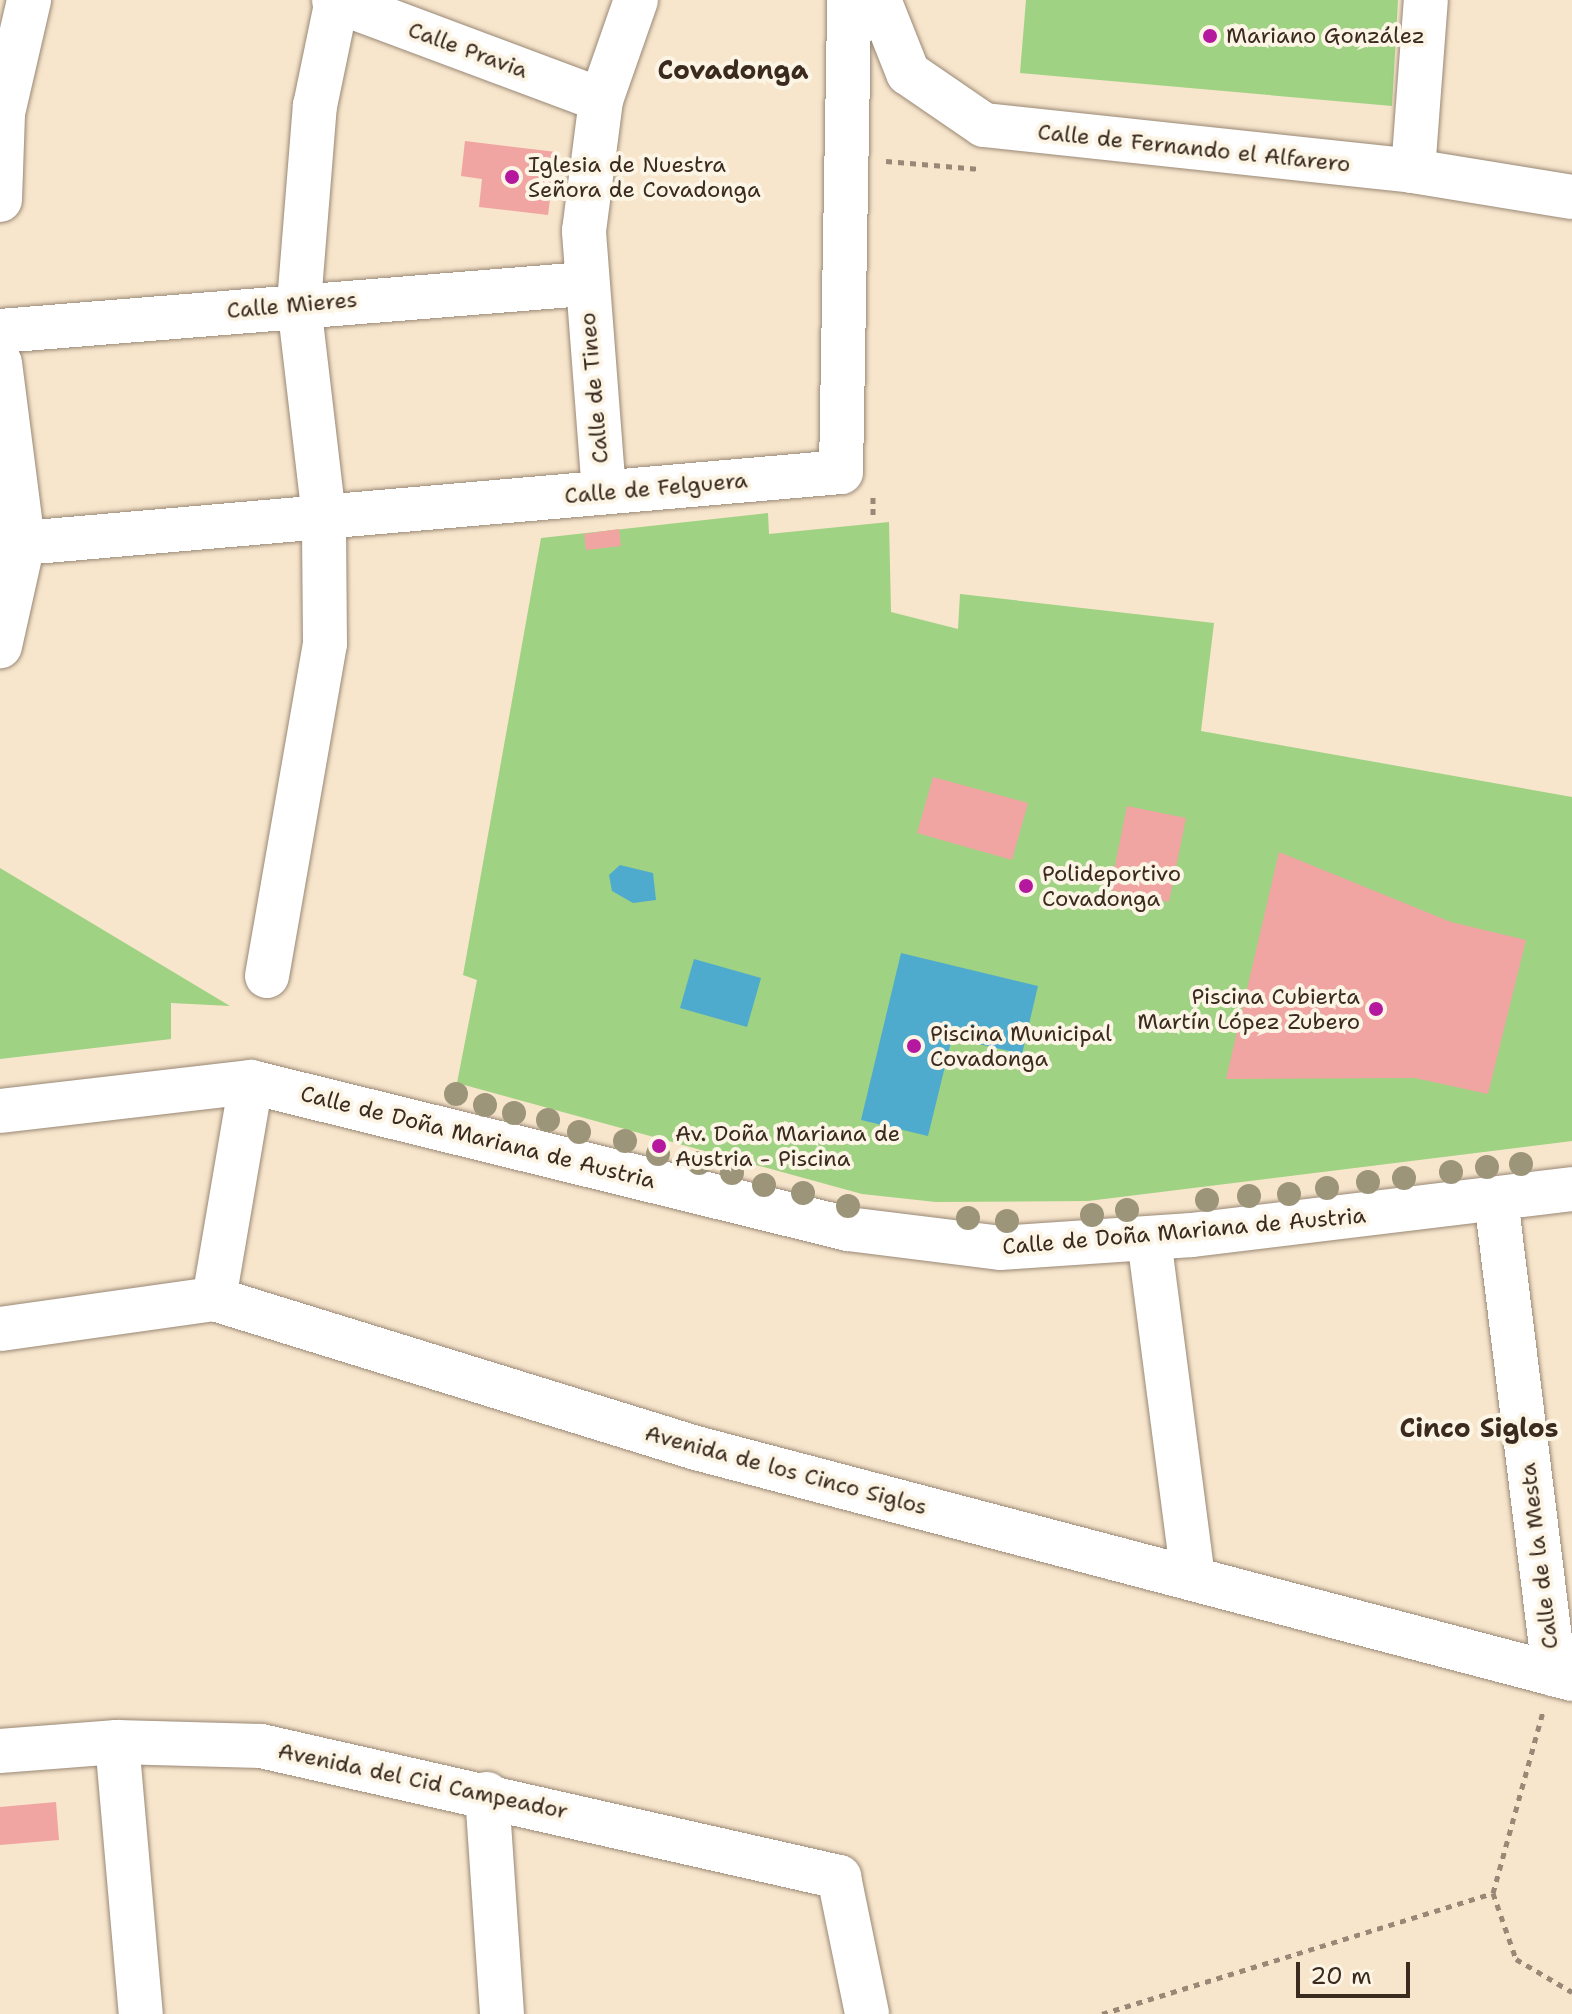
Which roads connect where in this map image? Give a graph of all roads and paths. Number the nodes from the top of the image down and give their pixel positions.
1 (29, 0) edge
2 (336, 0) edge
3 (636, 0) edge
4 (849, 0) edge
5 (879, 0) edge
6 (1426, 0) edge
7 (601, 100) junction
8 (1, 113) edge
9 (872, 167) dead end
10 (988, 170) dead end
11 (1413, 171) junction
12 (1572, 197) edge
13 (0, 200) edge
14 (584, 284) junction
15 (299, 303) junction
16 (0, 331) edge
17 (0, 363) edge
18 (873, 489) dead end
19 (604, 492) junction
20 (324, 517) junction
21 (873, 520) dead end
22 (11, 544) edge
23 (0, 646) edge
24 (267, 976) dead end
25 (251, 1082) junction
26 (0, 1111) edge
27 (1572, 1189) edge
28 (1496, 1199) junction
29 (1149, 1239) junction
30 (214, 1299) junction
31 (0, 1329) edge
32 (1193, 1576) junction
33 (1563, 1676) edge
34 (117, 1742) junction
35 (0, 1751) edge
36 (487, 1794) junction
37 (1493, 1893) junction
38 (1572, 1992) edge
39 (141, 2014) edge
40 (502, 2014) edge
41 (867, 2014) edge
42 (1102, 2014) edge

1 - 8 street
2 - 7 street, Calle Pravia
2 - 15 street
3 - 7 street, Calle de Tineo
4 - 19 street, Calle de Felguera
5 - 11 street, Calle de Fernando el Alfarero
6 - 11 street
7 - 14 street, Calle de Tineo
8 - 13 street
9 - 10 path
11 - 12 street, Calle de Fernando el Alfarero
14 - 15 street, Calle Mieres
14 - 19 street, Calle de Tineo
15 - 16 street, Calle Mieres
15 - 20 street
17 - 22 street
18 - 21 path
19 - 20 street, Calle de Felguera
20 - 22 street, Calle de Felguera
20 - 24 street
22 - 23 street
25 - 26 street, Calle de Doña Mariana de Austria
25 - 29 street, Calle de Doña Mariana de Austria
25 - 30 street
27 - 28 street, Calle de Doña Mariana de Austria
28 - 29 street, Calle de Doña Mariana de Austria
28 - 33 street, Calle de la Mesta
29 - 32 street
30 - 31 street, Avenida de los Cinco Siglos
30 - 32 street, Avenida de los Cinco Siglos
32 - 33 street, Avenida de los Cinco Siglos
33 - 37 path
34 - 35 street, Avenida del Cid Campeador
34 - 36 street, Avenida del Cid Campeador
34 - 39 street
36 - 40 street
36 - 41 street, Avenida del Cid Campeador
37 - 38 path
37 - 42 path

